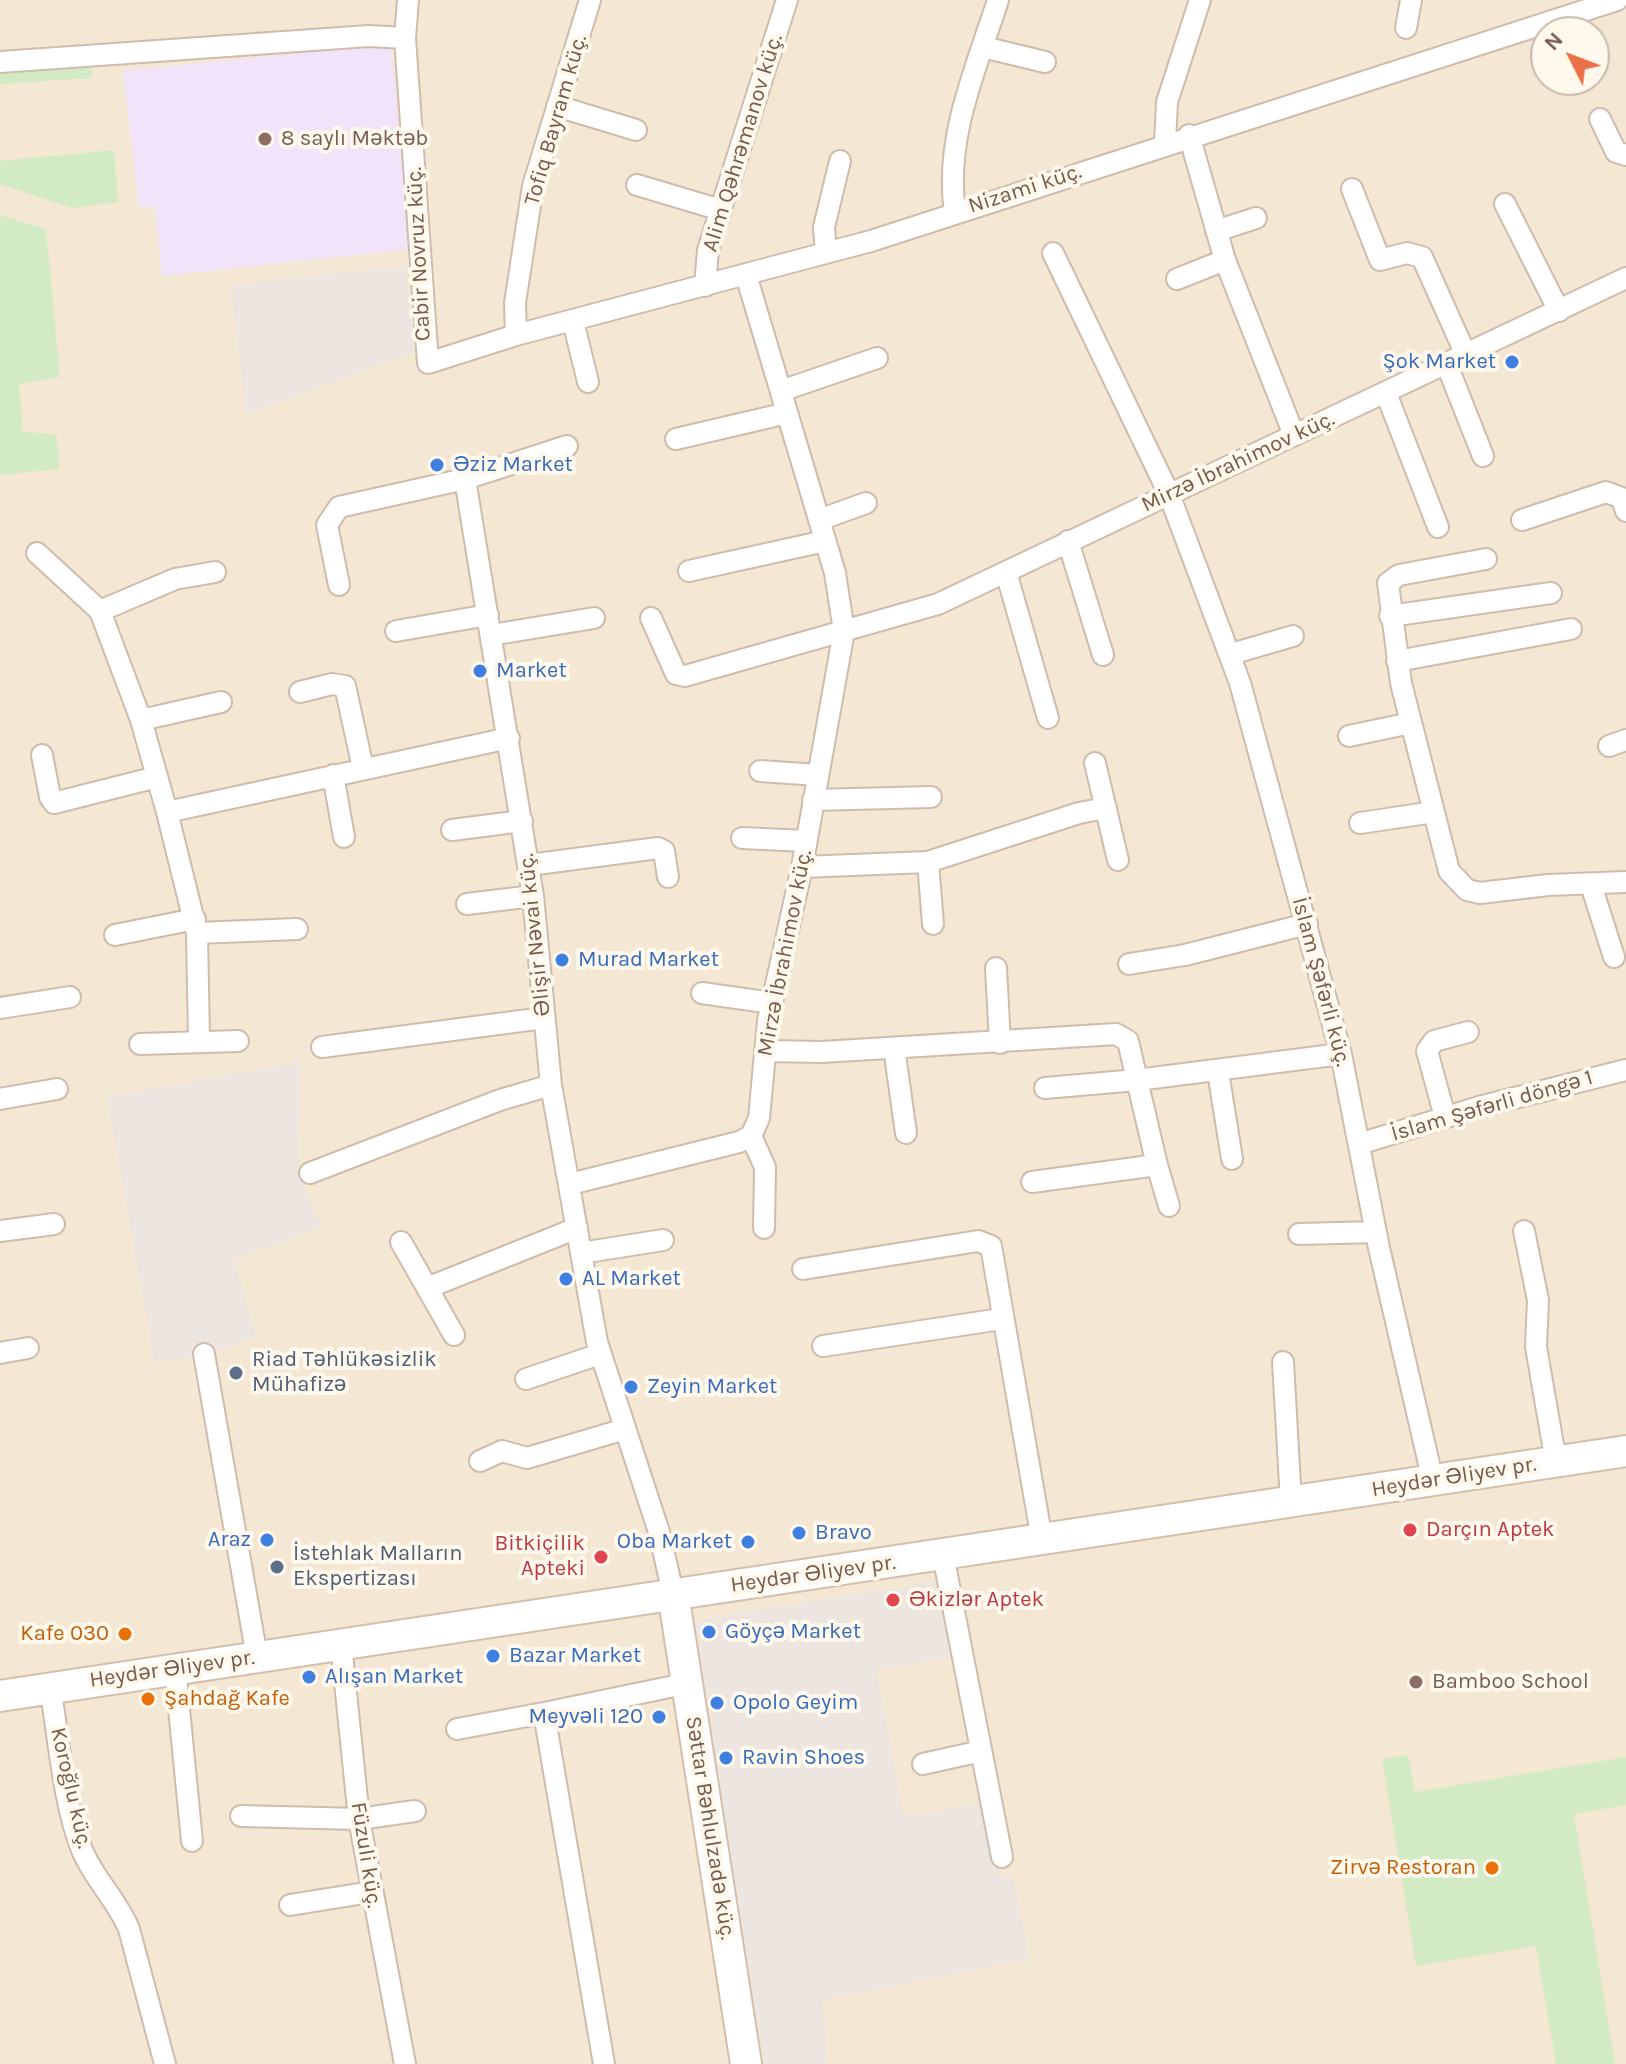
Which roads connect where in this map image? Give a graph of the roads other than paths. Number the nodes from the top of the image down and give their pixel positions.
1 (408, 0) edge
2 (590, 0) edge
3 (787, 0) edge
4 (998, 0) edge
5 (1200, 0) edge
6 (1411, 0) edge
7 (1617, 0) edge
8 (1406, 28) dead end
9 (405, 38) junction
10 (983, 47) junction
11 (0, 62) edge
12 (1045, 62) dead end
13 (557, 106) junction
14 (1600, 119) dead end
15 (636, 130) dead end
16 (1189, 135) junction
17 (1165, 143) junction
18 (1626, 155) edge
19 (840, 161) dead end
20 (637, 185) dead end
21 (1352, 189) dead end
22 (1505, 204) dead end
23 (721, 210) junction
24 (955, 212) junction
25 (1256, 218) dead end
26 (1216, 231) junction
27 (826, 253) junction
28 (1053, 253) dead end
29 (1225, 260) junction
30 (746, 275) junction
31 (1626, 278) edge
32 (1177, 279) dead end
33 (705, 286) junction
34 (1559, 311) junction
35 (573, 321) junction
36 (516, 335) junction
37 (1466, 355) junction
38 (877, 358) dead end
39 (428, 363) joint
40 (1447, 365) junction
41 (588, 382) dead end
42 (781, 391) junction
43 (1386, 393) junction
44 (787, 413) junction
45 (1294, 435) junction
46 (676, 439) dead end
47 (567, 446) dead end
48 (1483, 456) dead end
49 (465, 479) junction
50 (1169, 494) junction
51 (866, 503) dead end
52 (1626, 511) edge
53 (819, 520) junction
54 (1522, 520) dead end
55 (1438, 527) dead end
56 (825, 541) junction
57 (1068, 541) junction
58 (37, 553) dead end
59 (1486, 559) dead end
60 (689, 571) dead end
61 (215, 572) dead end
62 (1006, 572) junction
63 (339, 585) dead end
64 (1551, 593) dead end
65 (100, 611) junction
66 (1390, 616) junction
67 (594, 618) dead end
68 (651, 618) dead end
69 (490, 625) junction
70 (1571, 629) dead end
71 (396, 631) dead end
72 (844, 631) junction
73 (1293, 636) dead end
74 (1231, 654) junction
75 (1103, 655) dead end
76 (1397, 661) junction
77 (300, 692) dead end
78 (221, 702) dead end
79 (1048, 718) dead end
80 (141, 720) junction
81 (1411, 723) junction
82 (1349, 736) dead end
83 (509, 738) junction
84 (42, 755) dead end
85 (1095, 763) dead end
86 (363, 768) junction
87 (760, 771) dead end
88 (333, 775) junction
89 (818, 775) junction
90 (157, 777) junction
91 (931, 797) dead end
92 (813, 800) junction
93 (1106, 808) junction
94 (167, 812) junction
95 (1434, 812) junction
96 (522, 821) junction
97 (1360, 823) dead end
98 (452, 830) dead end
99 (344, 837) dead end
100 (742, 838) dead end
101 (806, 841) junction
102 (1118, 860) dead end
103 (928, 862) junction
104 (529, 865) junction
105 (802, 867) junction
106 (668, 877) dead end
107 (1626, 882) edge
108 (1591, 885) junction
109 (533, 896) junction
110 (467, 904) dead end
111 (933, 924) dead end
112 (1307, 924) junction
113 (196, 926) junction
114 (297, 929) dead end
115 (115, 935) dead end
116 (1614, 957) dead end
117 (1129, 964) dead end
118 (996, 968) dead end
119 (702, 993) dead end
120 (70, 997) dead end
121 (772, 1003) junction
122 (0, 1008) edge
123 (544, 1018) junction
124 (1468, 1032) dead end
125 (199, 1040) junction
126 (238, 1041) dead end
127 (1000, 1043) junction
128 (140, 1044) dead end
129 (322, 1047) dead end
130 (894, 1048) junction
131 (765, 1051) junction
132 (1341, 1054) junction
133 (1626, 1070) edge
134 (1218, 1072) junction
135 (1137, 1080) junction
136 (551, 1085) junction
137 (1045, 1088) dead end
138 (57, 1089) dead end
139 (0, 1099) edge
140 (1445, 1117) junction
141 (906, 1133) dead end
142 (751, 1136) junction
143 (1359, 1144) junction
144 (1232, 1159) dead end
145 (1157, 1165) junction
146 (310, 1173) dead end
147 (1032, 1182) dead end
148 (570, 1184) junction
149 (1169, 1206) dead end
150 (54, 1224) dead end
151 (577, 1228) junction
152 (764, 1228) dead end
153 (0, 1231) edge
154 (1524, 1231) dead end
155 (1376, 1232) junction
156 (1299, 1234) dead end
157 (663, 1240) dead end
158 (401, 1242) dead end
159 (581, 1253) junction
160 (803, 1269) dead end
161 (427, 1288) junction
162 (1001, 1319) junction
163 (454, 1335) dead end
164 (823, 1346) dead end
165 (28, 1348) dead end
166 (0, 1353) edge
167 (204, 1354) dead end
168 (600, 1354) junction
169 (1283, 1362) dead end
170 (526, 1379) dead end
171 (625, 1429) junction
172 (1626, 1451) edge
173 (480, 1461) dead end
174 (1556, 1462) junction
175 (1433, 1481) junction
176 (1291, 1502) junction
177 (1042, 1540) junction
178 (943, 1555) junction
179 (673, 1593) junction
180 (341, 1644) junction
181 (257, 1657) junction
182 (175, 1668) junction
183 (689, 1683) junction
184 (50, 1687) junction
185 (0, 1696) edge
186 (544, 1713) junction
187 (457, 1729) dead end
188 (981, 1751) junction
189 (923, 1764) dead end
190 (415, 1811) dead end
191 (241, 1816) dead end
192 (359, 1819) junction
193 (192, 1841) dead end
194 (1002, 1857) dead end
195 (371, 1892) junction
196 (290, 1905) dead end
197 (165, 2064) edge
198 (405, 2064) edge
199 (604, 2064) edge
200 (746, 2064) edge

1 - 9 street, Cabir Novruz küç.
2 - 13 street, Tofiq Bayram küç.
3 - 23 street, Alim Qəhrəmanov küç.
4 - 10 street
5 - 17 street
6 - 8 street
7 - 16 street, Nizami küç.
9 - 11 street
9 - 39 street, Cabir Novruz küç.
10 - 12 street
10 - 24 street
13 - 15 street
13 - 36 street, Tofiq Bayram küç.
14 - 18 street
16 - 17 street, Nizami küç.
16 - 26 street
17 - 24 street, Nizami küç.
19 - 27 street
20 - 23 street
21 - 37 street
22 - 34 street
23 - 33 street, Alim Qəhrəmanov küç.
24 - 27 street, Nizami küç.
25 - 26 street
26 - 29 street
27 - 30 street, Nizami küç.
28 - 50 street, İslam Şəfərli küç.
29 - 32 street
29 - 45 street
30 - 33 street, Nizami küç.
30 - 42 street, Mirzə İbrahimov küç.
31 - 34 street, Mirzə İbrahimov küç.
33 - 35 street, Nizami küç.
34 - 37 street, Mirzə İbrahimov küç.
35 - 36 street, Nizami küç.
35 - 41 street
36 - 39 street, Nizami küç.
37 - 40 street, Mirzə İbrahimov küç.
38 - 42 street
40 - 43 street, Mirzə İbrahimov küç.
40 - 48 street
42 - 44 street, Mirzə İbrahimov küç.
43 - 45 street, Mirzə İbrahimov küç.
43 - 55 street
44 - 46 street
44 - 53 street, Mirzə İbrahimov küç.
45 - 50 street, Mirzə İbrahimov küç.
47 - 49 street
49 - 63 street
49 - 69 street, Əlişir Nəvai küç.
50 - 57 street, Mirzə İbrahimov küç.
50 - 74 street, İslam Şəfərli küç.
51 - 53 street
52 - 54 street
53 - 56 street, Mirzə İbrahimov küç.
56 - 60 street
56 - 72 street, Mirzə İbrahimov küç.
57 - 62 street, Mirzə İbrahimov küç.
57 - 75 street
58 - 65 street
59 - 66 street
61 - 65 street
62 - 72 street, Mirzə İbrahimov küç.
62 - 79 street
64 - 66 street
65 - 80 street
66 - 76 street
67 - 69 street
68 - 72 street
69 - 71 street
69 - 83 street, Əlişir Nəvai küç.
70 - 76 street
72 - 89 street, Mirzə İbrahimov küç.
73 - 74 street
74 - 112 street, İslam Şəfərli küç.
76 - 81 street
77 - 86 street
78 - 80 street
80 - 90 street
81 - 82 street
81 - 95 street
83 - 86 street
83 - 96 street, Əlişir Nəvai küç.
84 - 90 street
85 - 93 street
86 - 88 street
87 - 89 street
88 - 94 street
88 - 99 street
89 - 92 street, Mirzə İbrahimov küç.
90 - 94 street
91 - 92 street
92 - 101 street, Mirzə İbrahimov küç.
93 - 102 street
93 - 103 street
94 - 113 street
95 - 97 street
95 - 108 street
96 - 98 street
96 - 104 street, Əlişir Nəvai küç.
100 - 101 street
101 - 105 street, Mirzə İbrahimov küç.
103 - 105 street
103 - 111 street
104 - 106 street
104 - 109 street, Əlişir Nəvai küç.
105 - 121 street, Mirzə İbrahimov küç.
107 - 108 street
108 - 116 street
109 - 110 street
109 - 123 street, Əlişir Nəvai küç.
112 - 117 street
112 - 132 street, İslam Şəfərli küç.
113 - 114 street
113 - 115 street
113 - 125 street
118 - 127 street
119 - 121 street
120 - 122 street
121 - 131 street, Mirzə İbrahimov küç.
123 - 129 street
123 - 136 street, Əlişir Nəvai küç.
124 - 140 street
125 - 126 street
125 - 128 street
127 - 130 street
127 - 135 street
130 - 131 street
130 - 141 street
131 - 142 street, Mirzə İbrahimov küç.
132 - 134 street
132 - 143 street, İslam Şəfərli küç.
133 - 140 street, İslam Şəfərli döngə 1
134 - 135 street
134 - 144 street
135 - 137 street
135 - 145 street
136 - 146 street
136 - 148 street, Əlişir Nəvai küç.
138 - 139 street
140 - 143 street, İslam Şəfərli döngə 1
142 - 148 street
142 - 152 street
143 - 155 street, İslam Şəfərli küç.
145 - 147 street
145 - 149 street
148 - 151 street, Əlişir Nəvai küç.
150 - 153 street
151 - 159 street, Əlişir Nəvai küç.
151 - 161 street
154 - 174 street
155 - 156 street
155 - 175 street, İslam Şəfərli küç.
157 - 159 street
158 - 161 street
159 - 168 street, Əlişir Nəvai küç.
160 - 162 street
161 - 163 street
162 - 164 street
162 - 177 street
165 - 166 street
167 - 181 street
168 - 170 street
168 - 171 street, Əlişir Nəvai küç.
169 - 176 street
171 - 173 street
171 - 179 street, Əlişir Nəvai küç.
172 - 174 main road, Heydər Əliyev pr.
174 - 175 main road, Heydər Əliyev pr.
175 - 176 main road, Heydər Əliyev pr.
176 - 177 main road, Heydər Əliyev pr.
177 - 178 main road, Heydər Əliyev pr.
178 - 179 main road, Heydər Əliyev pr.
178 - 188 street
179 - 180 main road, Heydər Əliyev pr.
179 - 183 main road, Səttar Bəhlulzadə küç.
180 - 181 main road, Heydər Əliyev pr.
180 - 192 street, Füzuli küç.
181 - 182 main road, Heydər Əliyev pr.
182 - 184 main road, Heydər Əliyev pr.
182 - 193 street
183 - 186 street
183 - 200 main road, Səttar Bəhlulzadə küç.
184 - 185 main road, Heydər Əliyev pr.
184 - 197 street, Koroğlu küç.
186 - 187 street
186 - 199 street
188 - 189 street
188 - 194 street
190 - 192 street
191 - 192 street
192 - 195 street, Füzuli küç.
195 - 196 street
195 - 198 street, Füzuli küç.

